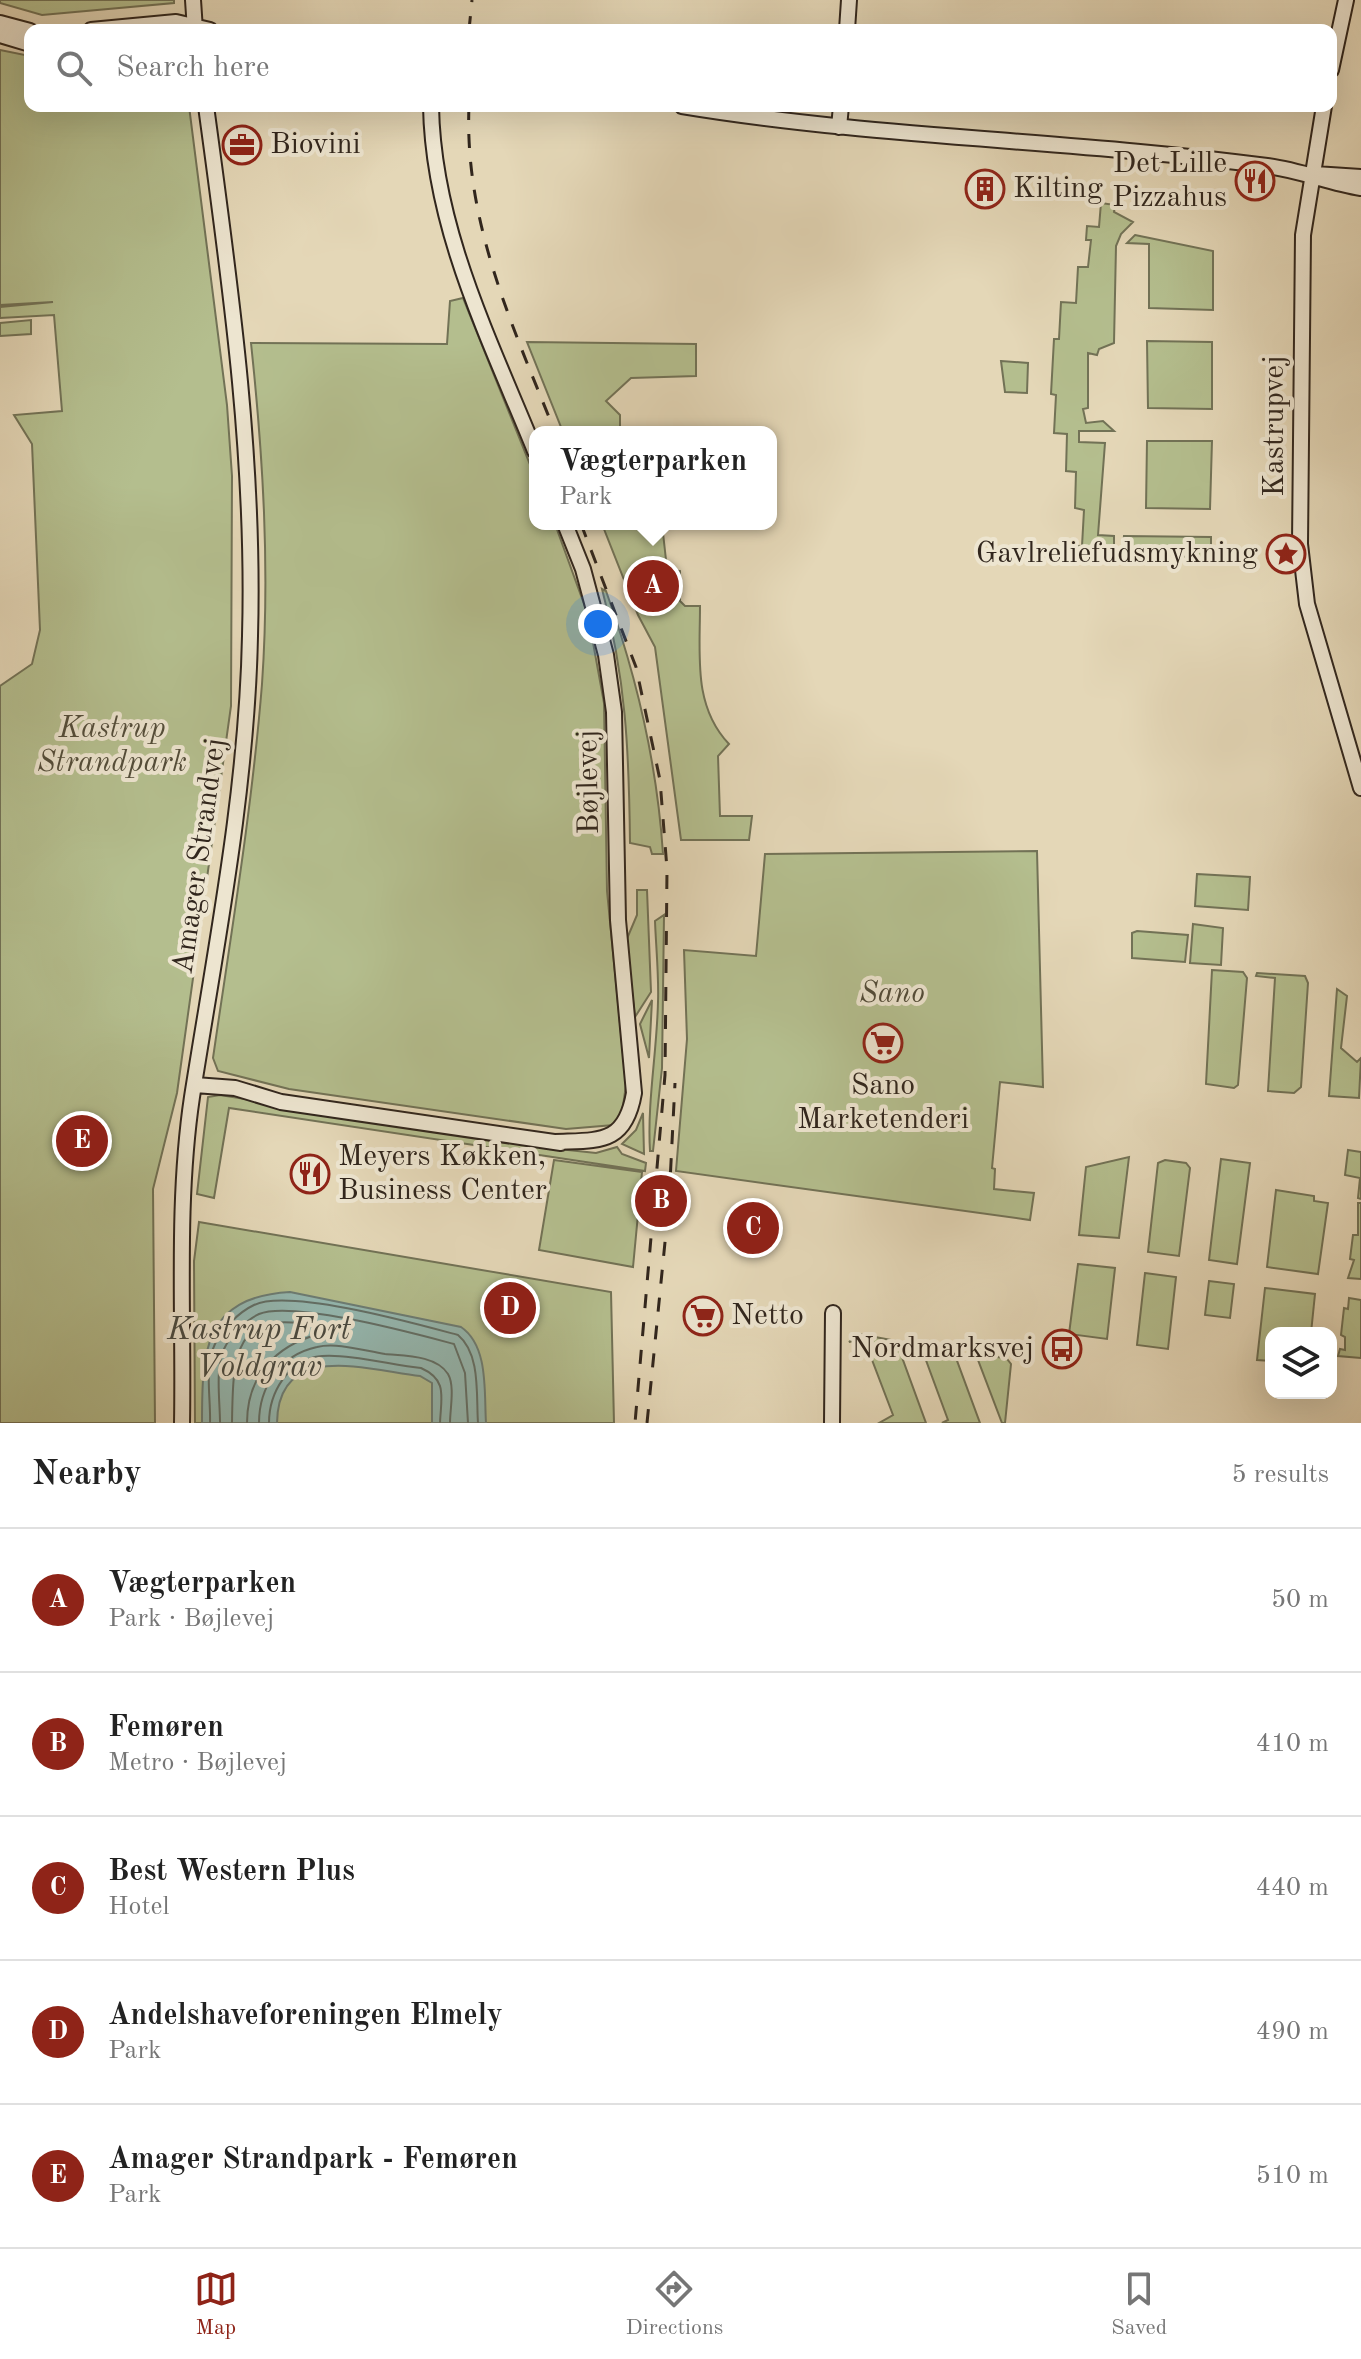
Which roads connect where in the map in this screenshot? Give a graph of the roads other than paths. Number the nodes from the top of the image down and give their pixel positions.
1 (193, 0) edge
2 (849, 0) edge
3 (1346, 0) edge
4 (0, 23) edge
5 (155, 24) edge
6 (182, 24) edge
7 (196, 24) edge
8 (847, 24) edge
9 (24, 29) edge
10 (0, 35) edge
11 (24, 42) edge
12 (1337, 42) edge
13 (207, 112) edge
14 (432, 112) edge
15 (727, 112) edge
16 (840, 112) edge
17 (1323, 112) edge
18 (839, 127) junction
19 (1311, 174) junction
20 (1361, 177) edge
21 (1361, 188) edge
22 (529, 436) edge
23 (567, 530) edge
24 (1361, 788) edge
25 (195, 1085) junction
26 (833, 1313) dead end
27 (182, 1423) edge
28 (832, 1423) edge

1 - 7 street
2 - 8 street
3 - 12 street
4 - 9 street
5 - 6 street
10 - 11 street
13 - 25 street, Amager Strandvej
14 - 22 street
15 - 18 street
16 - 18 street
17 - 19 street, Kastrupvej
18 - 19 street
19 - 20 street
19 - 21 street
19 - 24 street, Kastrupvej
23 - 25 street, Bøjlevej
25 - 27 street, Amager Strandvej
26 - 28 street

